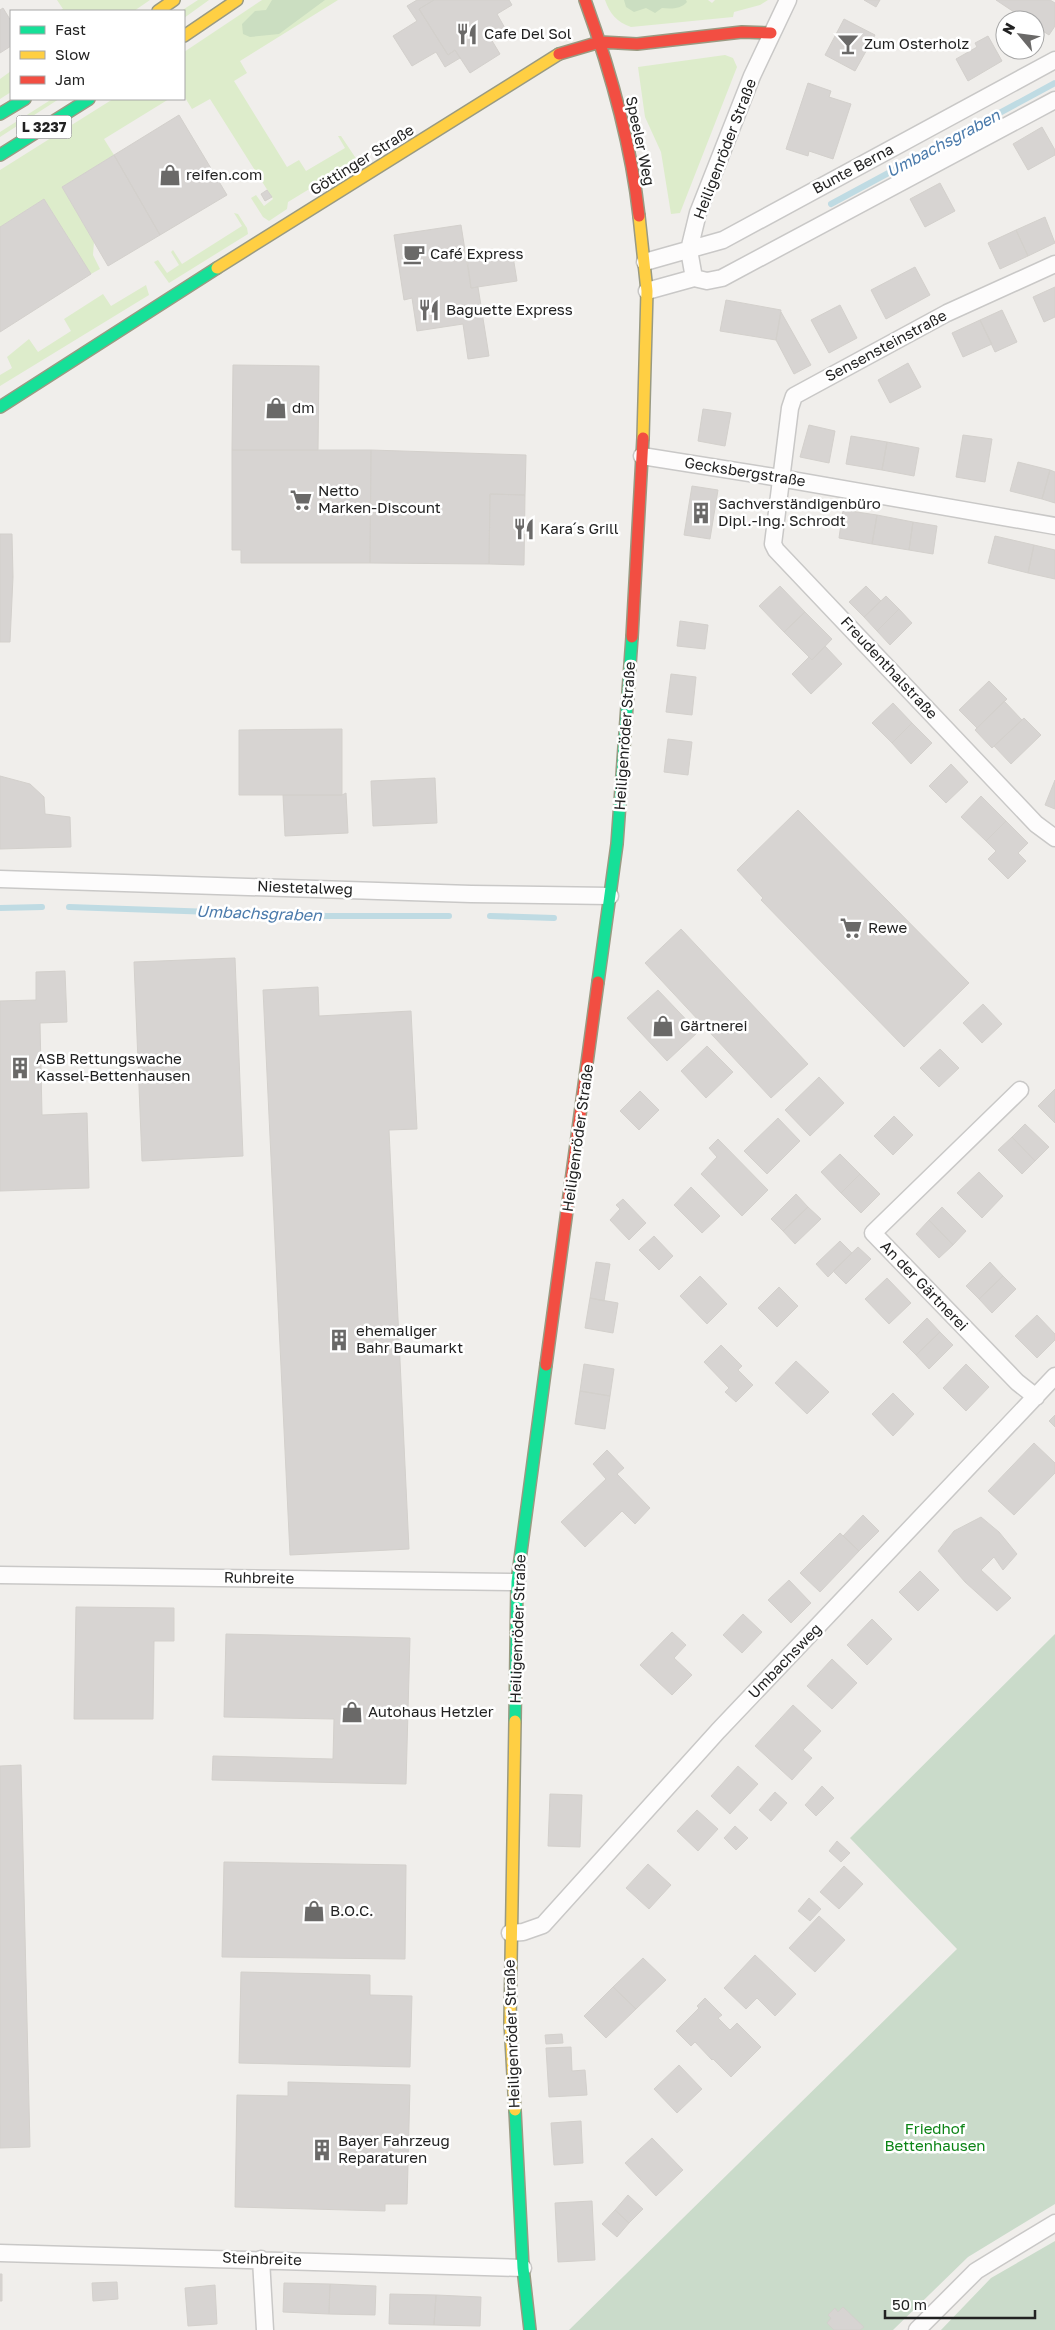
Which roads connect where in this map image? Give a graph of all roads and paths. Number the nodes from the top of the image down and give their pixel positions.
1 (174, 0) edge
2 (237, 0) edge
3 (585, 0) edge
4 (788, 0) edge
5 (159, 10) edge
6 (771, 34) junction
7 (185, 35) edge
8 (600, 42) junction
9 (1055, 60) edge
10 (23, 100) edge
11 (87, 100) edge
12 (1055, 100) edge
13 (0, 114) edge
14 (0, 155) edge
15 (689, 250) junction
16 (645, 262) junction
17 (1055, 264) edge
18 (694, 278) junction
19 (647, 291) junction
20 (0, 407) edge
21 (642, 456) junction
22 (780, 478) junction
23 (1055, 526) edge
24 (1055, 838) edge
25 (0, 879) edge
26 (610, 896) junction
27 (1020, 1090) dead end
28 (1055, 1376) edge
29 (1036, 1397) junction
30 (0, 1575) edge
31 (517, 1582) junction
32 (510, 1934) junction
33 (1055, 2223) edge
34 (0, 2252) edge
35 (260, 2259) junction
36 (524, 2268) junction
37 (265, 2330) edge
38 (530, 2330) edge
39 (917, 2330) edge

1 - 5 street
2 - 7 street
3 - 8 street, Speeler Weg
4 - 6 street, Heiligenröder Straße
6 - 8 street, Göttinger Straße
6 - 15 street, Heiligenröder Straße
8 - 16 street, Speeler Weg
8 - 20 street, Göttinger Straße
9 - 15 street, Bunte Berna
10 - 13 street, L 3237
11 - 14 street, L 3237
12 - 18 street
15 - 16 street, Bunte Berna
15 - 18 street, Heiligenröder Straße
16 - 19 street, Speeler Weg
17 - 22 street, Sensensteinstraße
18 - 19 street
19 - 21 street, Heiligenröder Straße
21 - 22 street, Gecksbergstraße
21 - 26 street, Heiligenröder Straße
22 - 23 street, Gecksbergstraße
22 - 24 street, Freudenthalstraße
25 - 26 street, Niestetalweg
26 - 31 street, Heiligenröder Straße
27 - 29 street, An der Gärtnerei
28 - 29 street, Umbachsweg
29 - 32 street, Umbachsweg
30 - 31 street, Ruhbreite
31 - 32 street, Heiligenröder Straße
32 - 36 street, Heiligenröder Straße
33 - 39 street
34 - 35 street, Steinbreite
35 - 36 street, Steinbreite
35 - 37 street
36 - 38 street, Heiligenröder Straße

